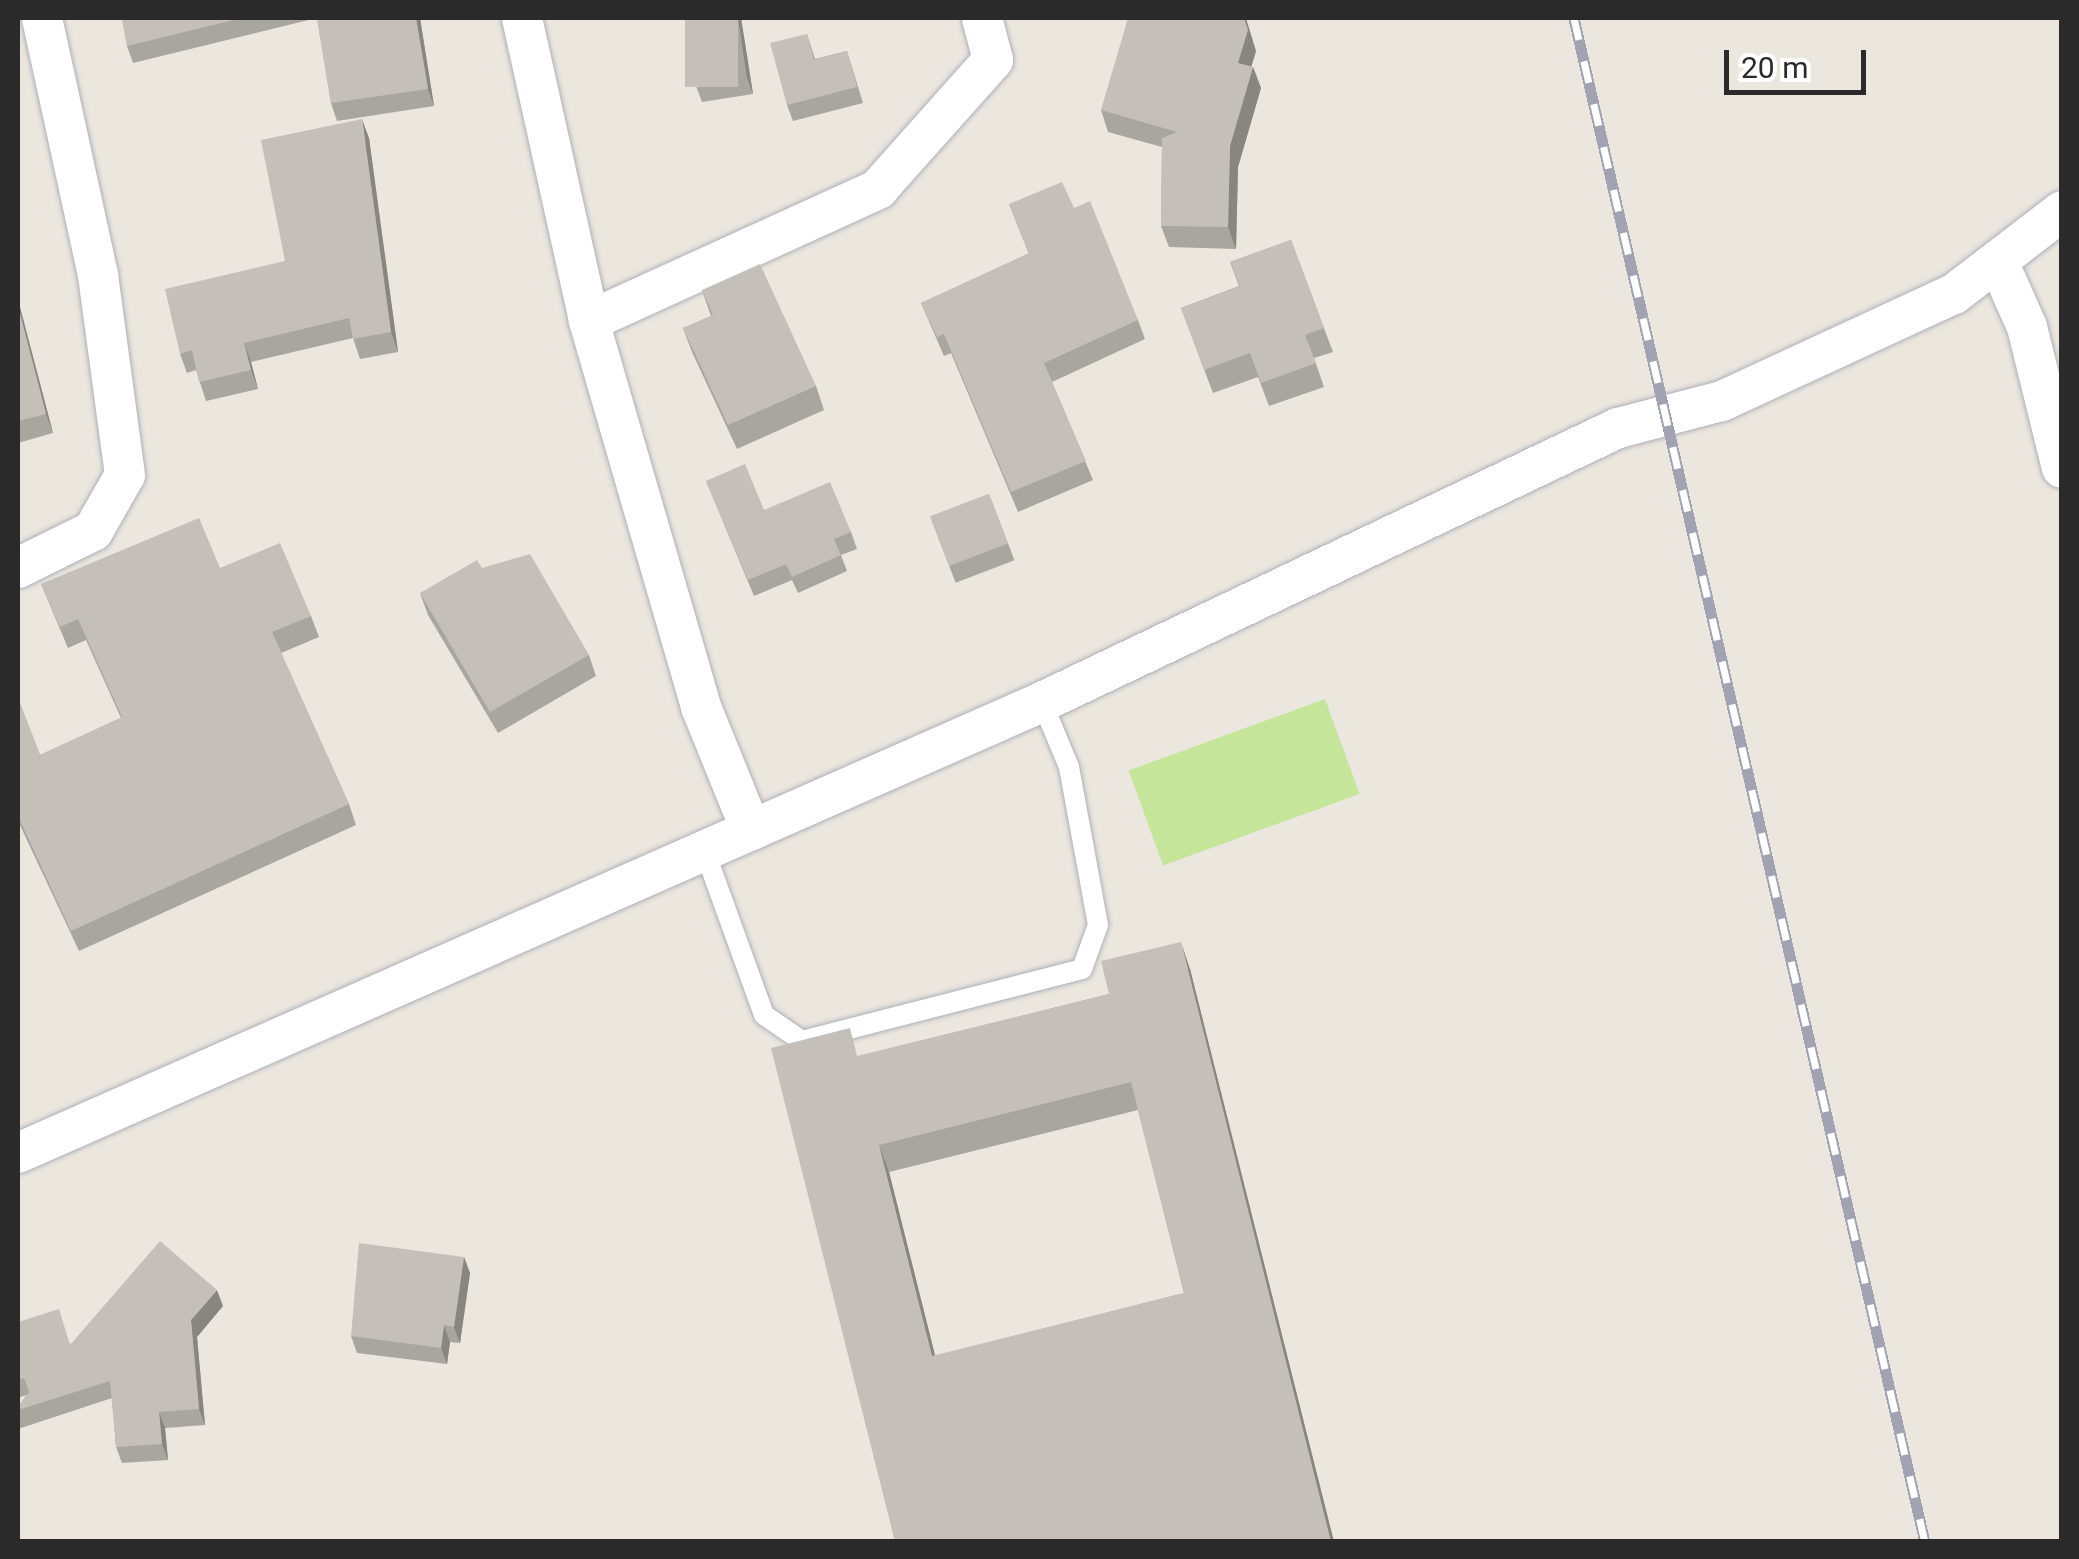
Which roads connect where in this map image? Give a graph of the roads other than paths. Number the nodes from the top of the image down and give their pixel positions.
1 (42, 18) edge
2 (522, 18) edge
3 (982, 18) edge
4 (2062, 211) edge
5 (1999, 264) junction
6 (589, 321) junction
7 (2062, 468) edge
8 (18, 568) edge
9 (1042, 702) junction
10 (750, 830) junction
11 (705, 852) junction
12 (18, 1153) edge

1 - 8 street
2 - 6 street
3 - 6 street
4 - 5 street
5 - 7 street
5 - 9 street
6 - 10 street
9 - 10 street
9 - 11 lane
10 - 11 street
11 - 12 street

